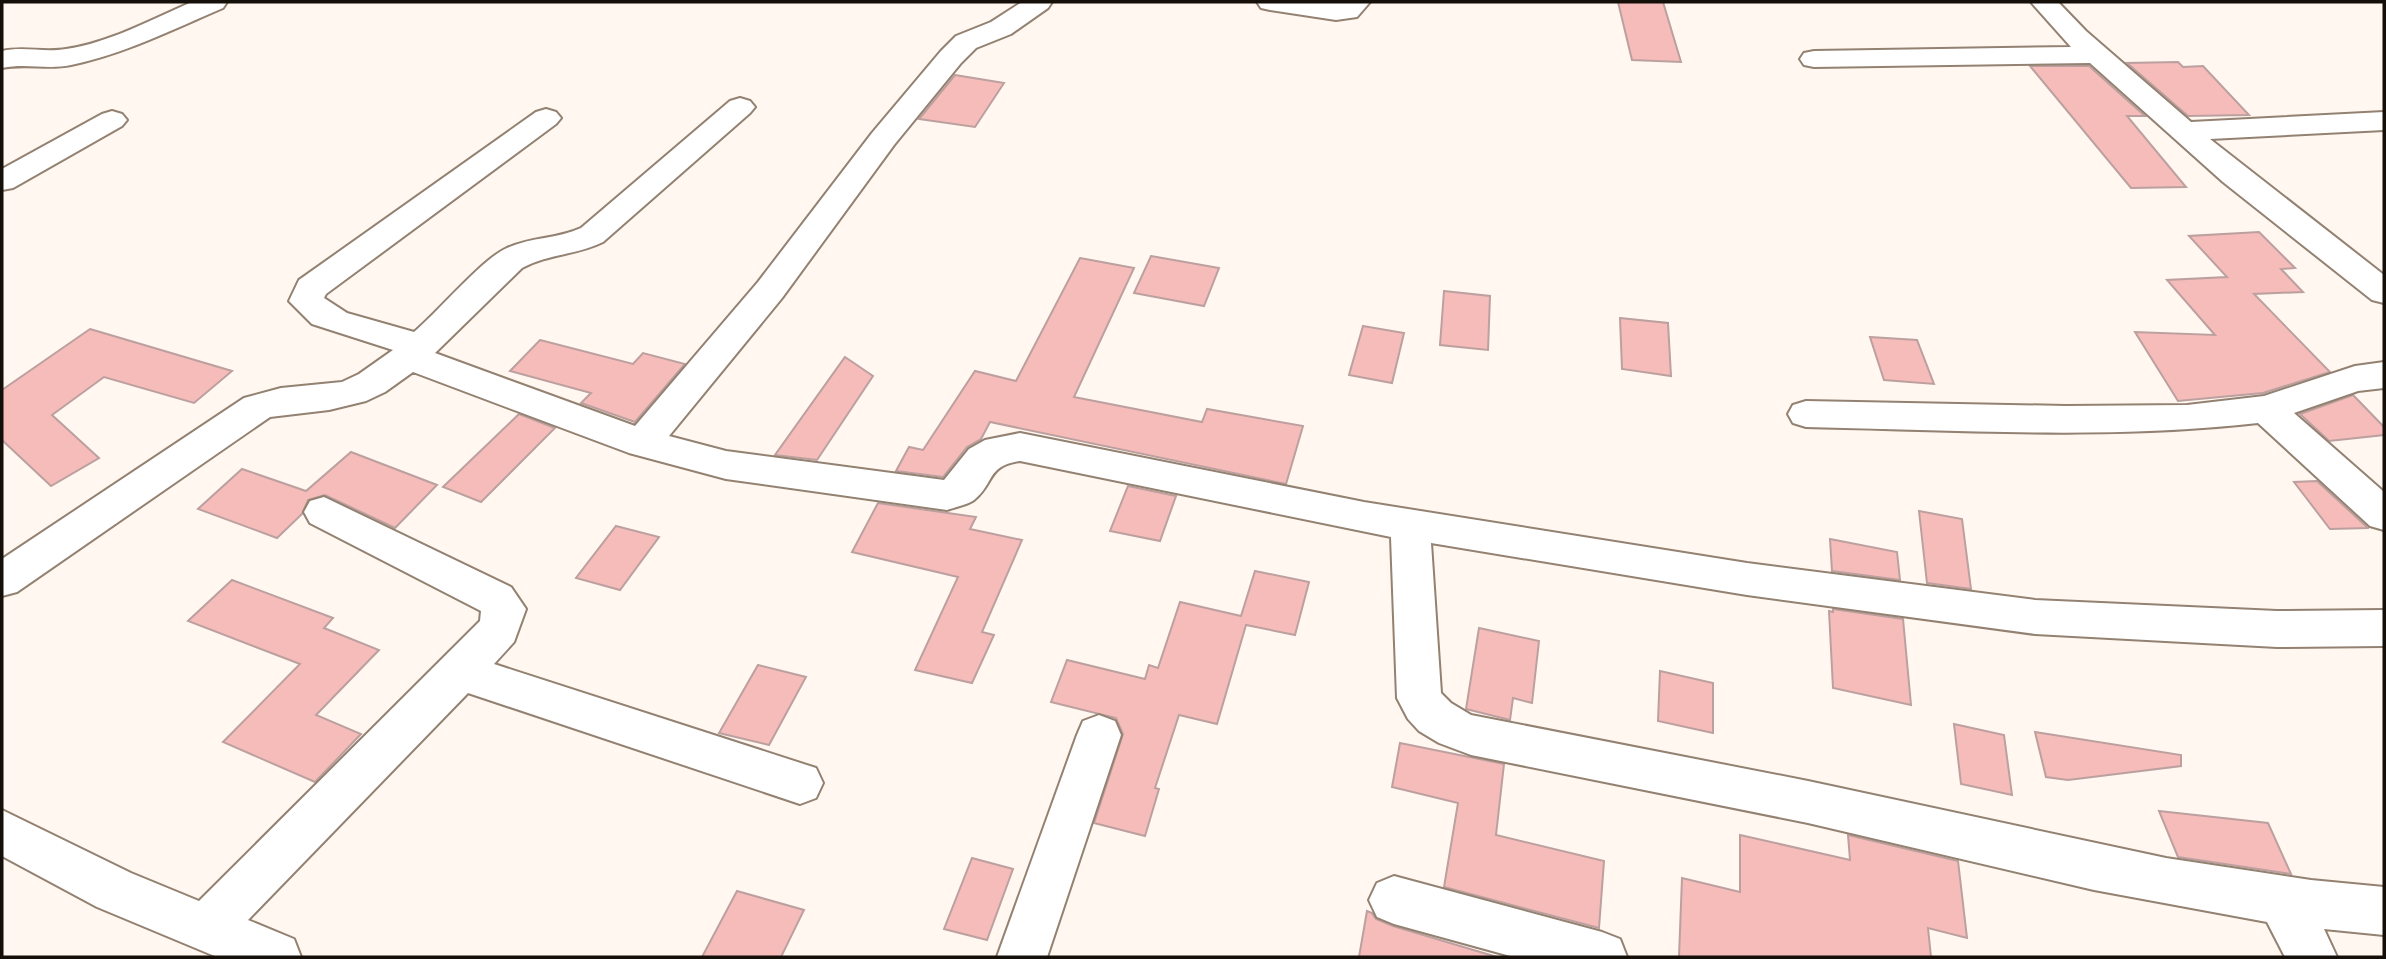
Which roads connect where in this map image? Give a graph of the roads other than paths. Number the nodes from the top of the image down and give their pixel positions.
1 (214, 2) edge
2 (1038, 2) edge
3 (1270, 2) edge
4 (1357, 2) edge
5 (2043, 2) edge
6 (2096, 55) junction
7 (1814, 59) dead end
8 (2, 60) edge
9 (740, 107) dead end
10 (546, 118) dead end
11 (112, 120) dead end
12 (2384, 121) edge
13 (2183, 131) junction
14 (2, 181) edge
15 (2384, 292) edge
16 (414, 351) junction
17 (2384, 375) edge
18 (2266, 409) junction
19 (1807, 414) dead end
20 (642, 443) junction
21 (324, 512) dead end
22 (2384, 515) edge
23 (1410, 524) junction
24 (2, 580) edge
25 (2384, 628) edge
26 (460, 672) junction
27 (1099, 736) dead end
28 (800, 783) dead end
29 (2, 832) edge
30 (1394, 900) dead end
31 (2283, 902) junction
32 (2384, 911) edge
33 (207, 927) junction
34 (276, 957) edge
35 (1022, 957) edge
36 (1602, 957) edge
37 (2312, 957) edge

1 - 8 street
2 - 20 street
3 - 4 street
5 - 6 street
6 - 7 street
6 - 13 street
9 - 16 street
10 - 16 street
11 - 14 street
12 - 13 street
13 - 15 street
16 - 20 street
16 - 24 street
17 - 18 street
18 - 19 street
18 - 22 street
20 - 23 street
21 - 26 street
23 - 25 street
23 - 31 street
26 - 28 street
26 - 33 street
27 - 35 street
29 - 33 street
30 - 36 street
31 - 32 street
31 - 37 street
33 - 34 street

